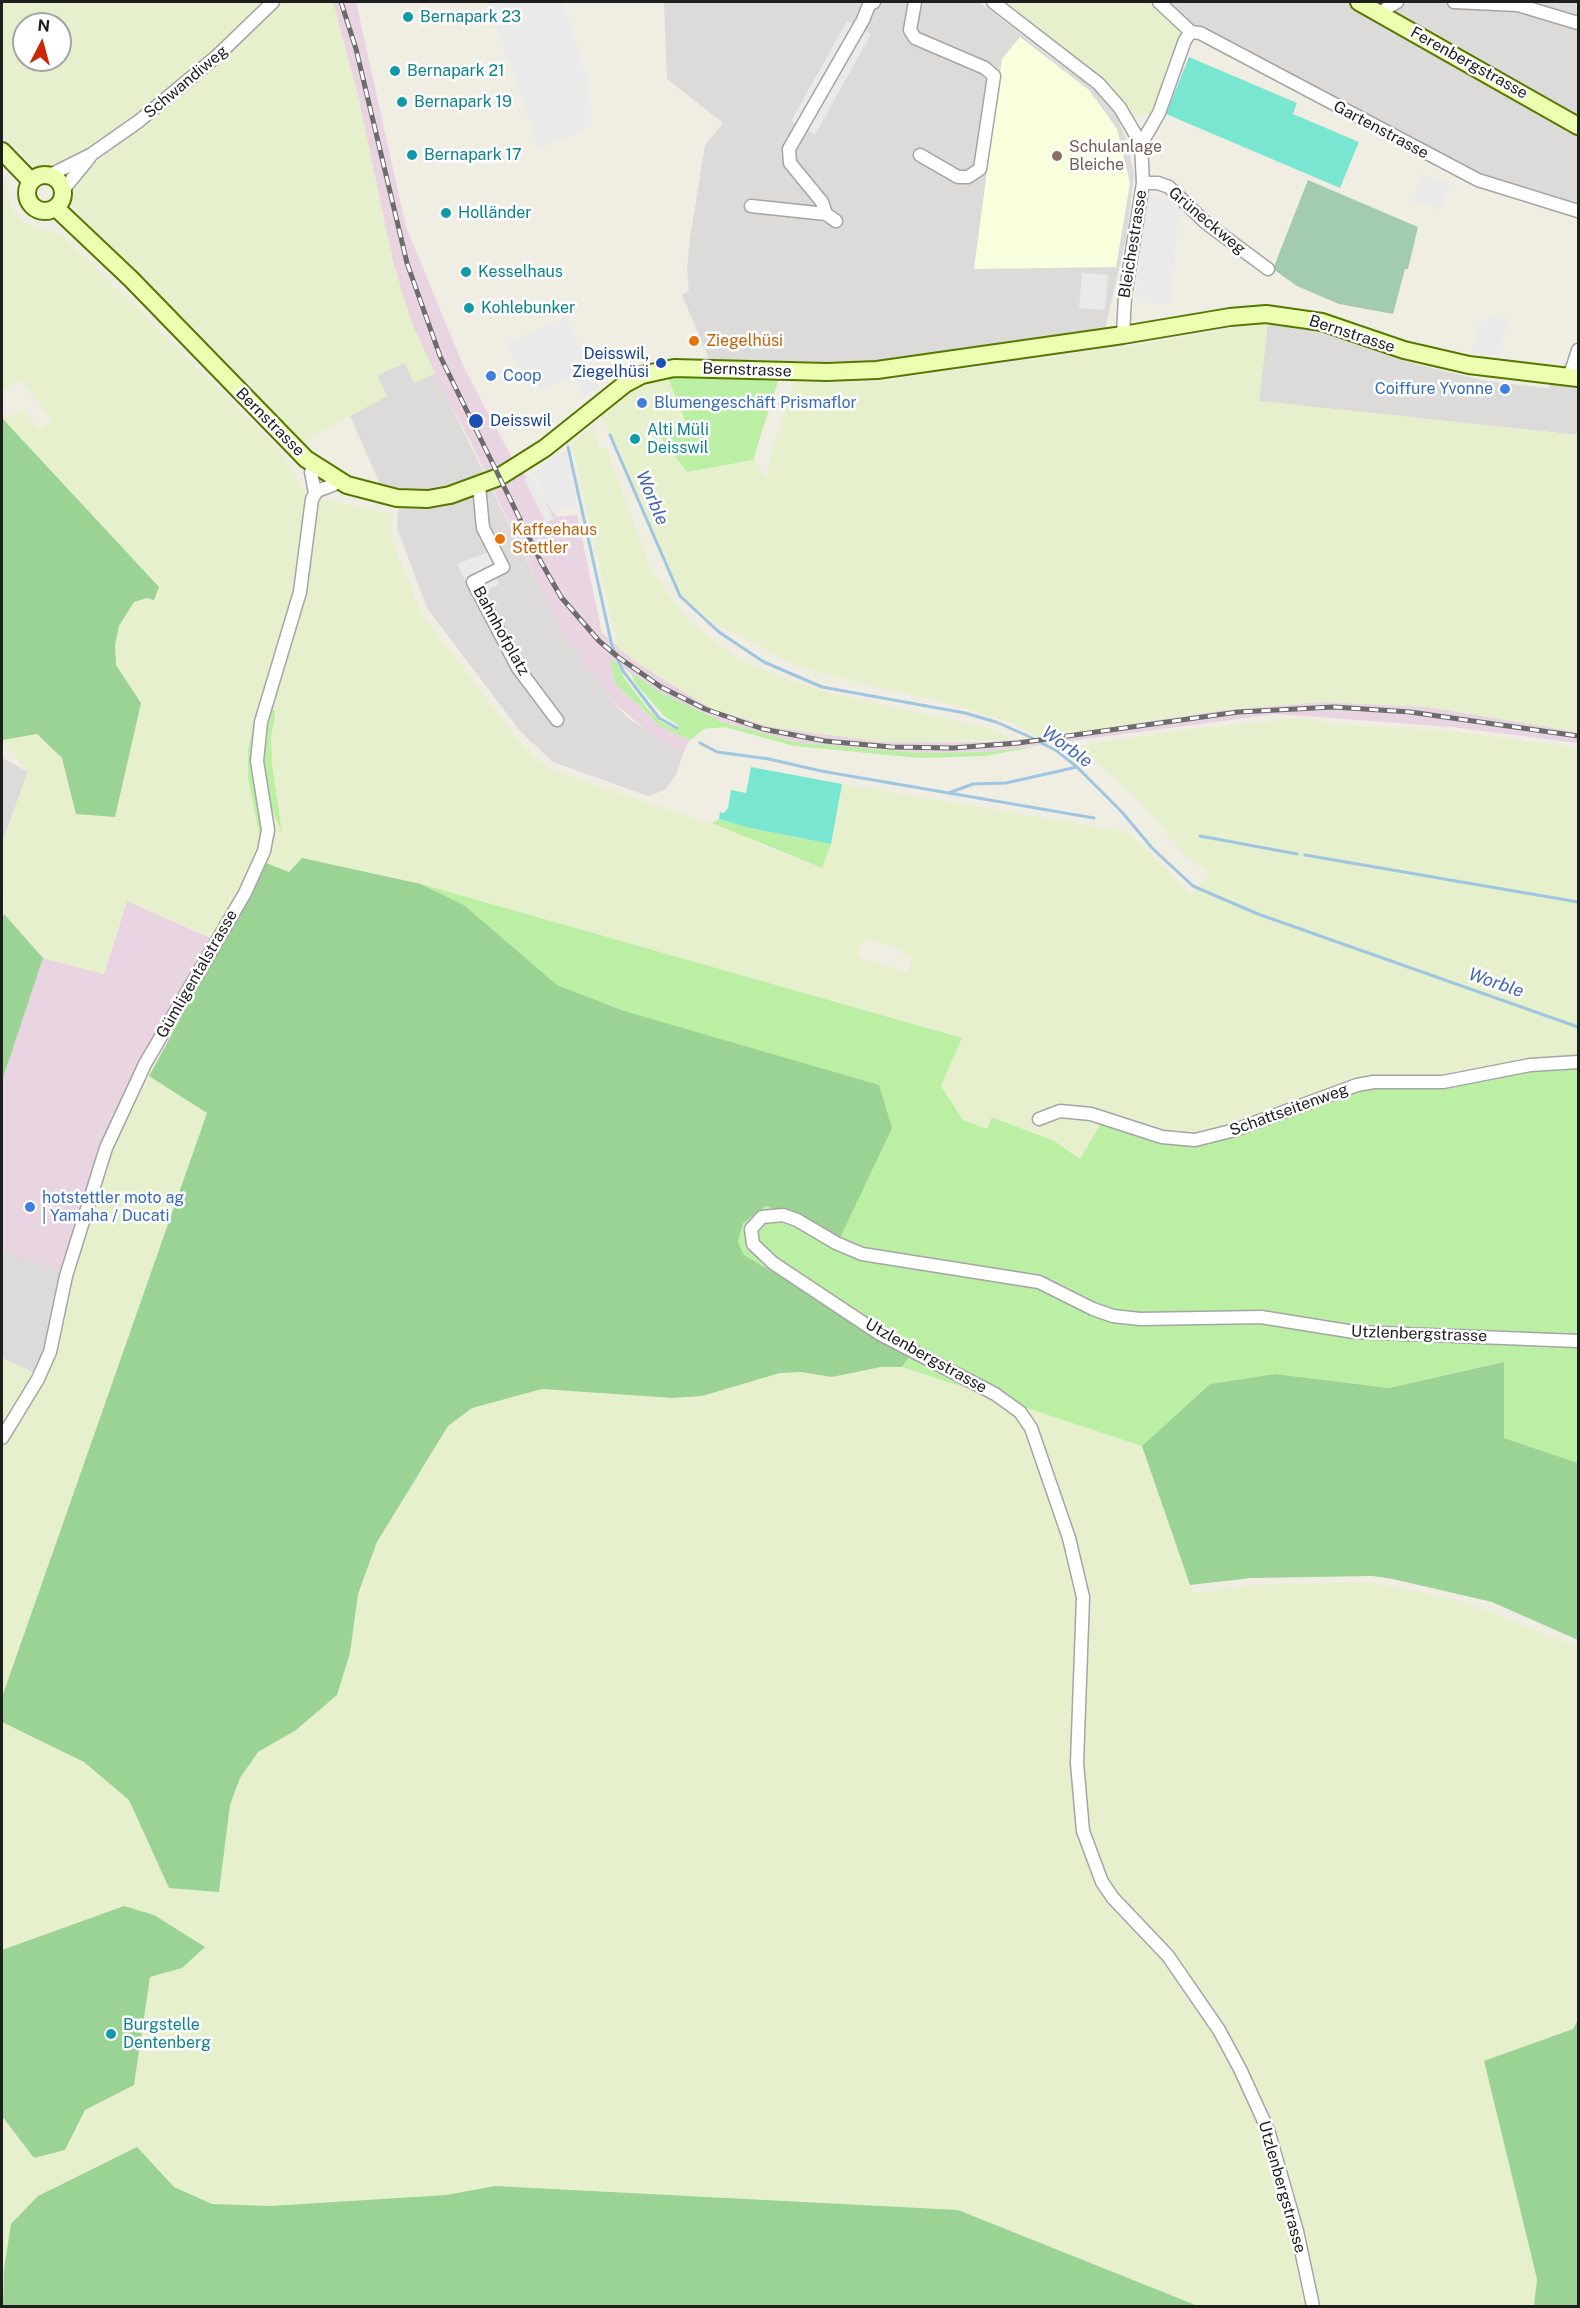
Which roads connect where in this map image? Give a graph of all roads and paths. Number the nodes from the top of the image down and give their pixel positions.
1 (273, 2) edge
2 (874, 2) edge
3 (915, 2) edge
4 (993, 2) edge
5 (1159, 2) edge
6 (1359, 2) edge
7 (1397, 2) edge
8 (1454, 2) edge
9 (1379, 13) junction
10 (1578, 23) edge
11 (1191, 32) junction
12 (1578, 126) edge
13 (1141, 144) junction
14 (2, 151) edge
15 (92, 154) junction
16 (920, 155) dead end
17 (50, 175) junction
18 (31, 181) junction
19 (1143, 183) junction
20 (63, 190) junction
21 (751, 206) dead end
22 (56, 208) junction
23 (1578, 211) edge
24 (1268, 269) dead end
25 (1123, 335) junction
26 (1578, 350) edge
27 (1574, 378) edge
28 (314, 465) junction
29 (337, 480) junction
30 (479, 486) junction
31 (315, 493) junction
32 (557, 720) dead end
33 (1578, 1062) edge
34 (1039, 1119) dead end
35 (1578, 1341) edge
36 (2, 1438) edge
37 (1313, 2307) edge

1 - 15 street, Schwandiweg
2 - 21 street
3 - 16 street
4 - 13 street, Bleichestrasse
5 - 11 street, Gartenstrasse
6 - 9 main road, Ferenbergstrasse
7 - 9 street
8 - 10 street
9 - 12 main road, Ferenbergstrasse
11 - 13 street
11 - 23 street, Gartenstrasse
13 - 19 street, Bleichestrasse
14 - 18 main road
15 - 17 street, Schwandiweg
15 - 20 street, Schwandiweg
17 - 18 main road
17 - 20 main road
18 - 22 main road
19 - 24 street, Grüneckweg
19 - 25 street, Bleichestrasse
20 - 22 main road
22 - 28 main road, Bernstrasse
25 - 27 main road, Bernstrasse
25 - 30 main road, Bernstrasse
26 - 27 street
28 - 29 main road, Bernstrasse
28 - 31 street, Gümligentalstrasse
29 - 30 main road, Bernstrasse
29 - 31 street
30 - 32 street, Bahnhofplatz
31 - 36 street, Gümligentalstrasse
33 - 34 street, Schattseitenweg
35 - 37 street, Utzlenbergstrasse

